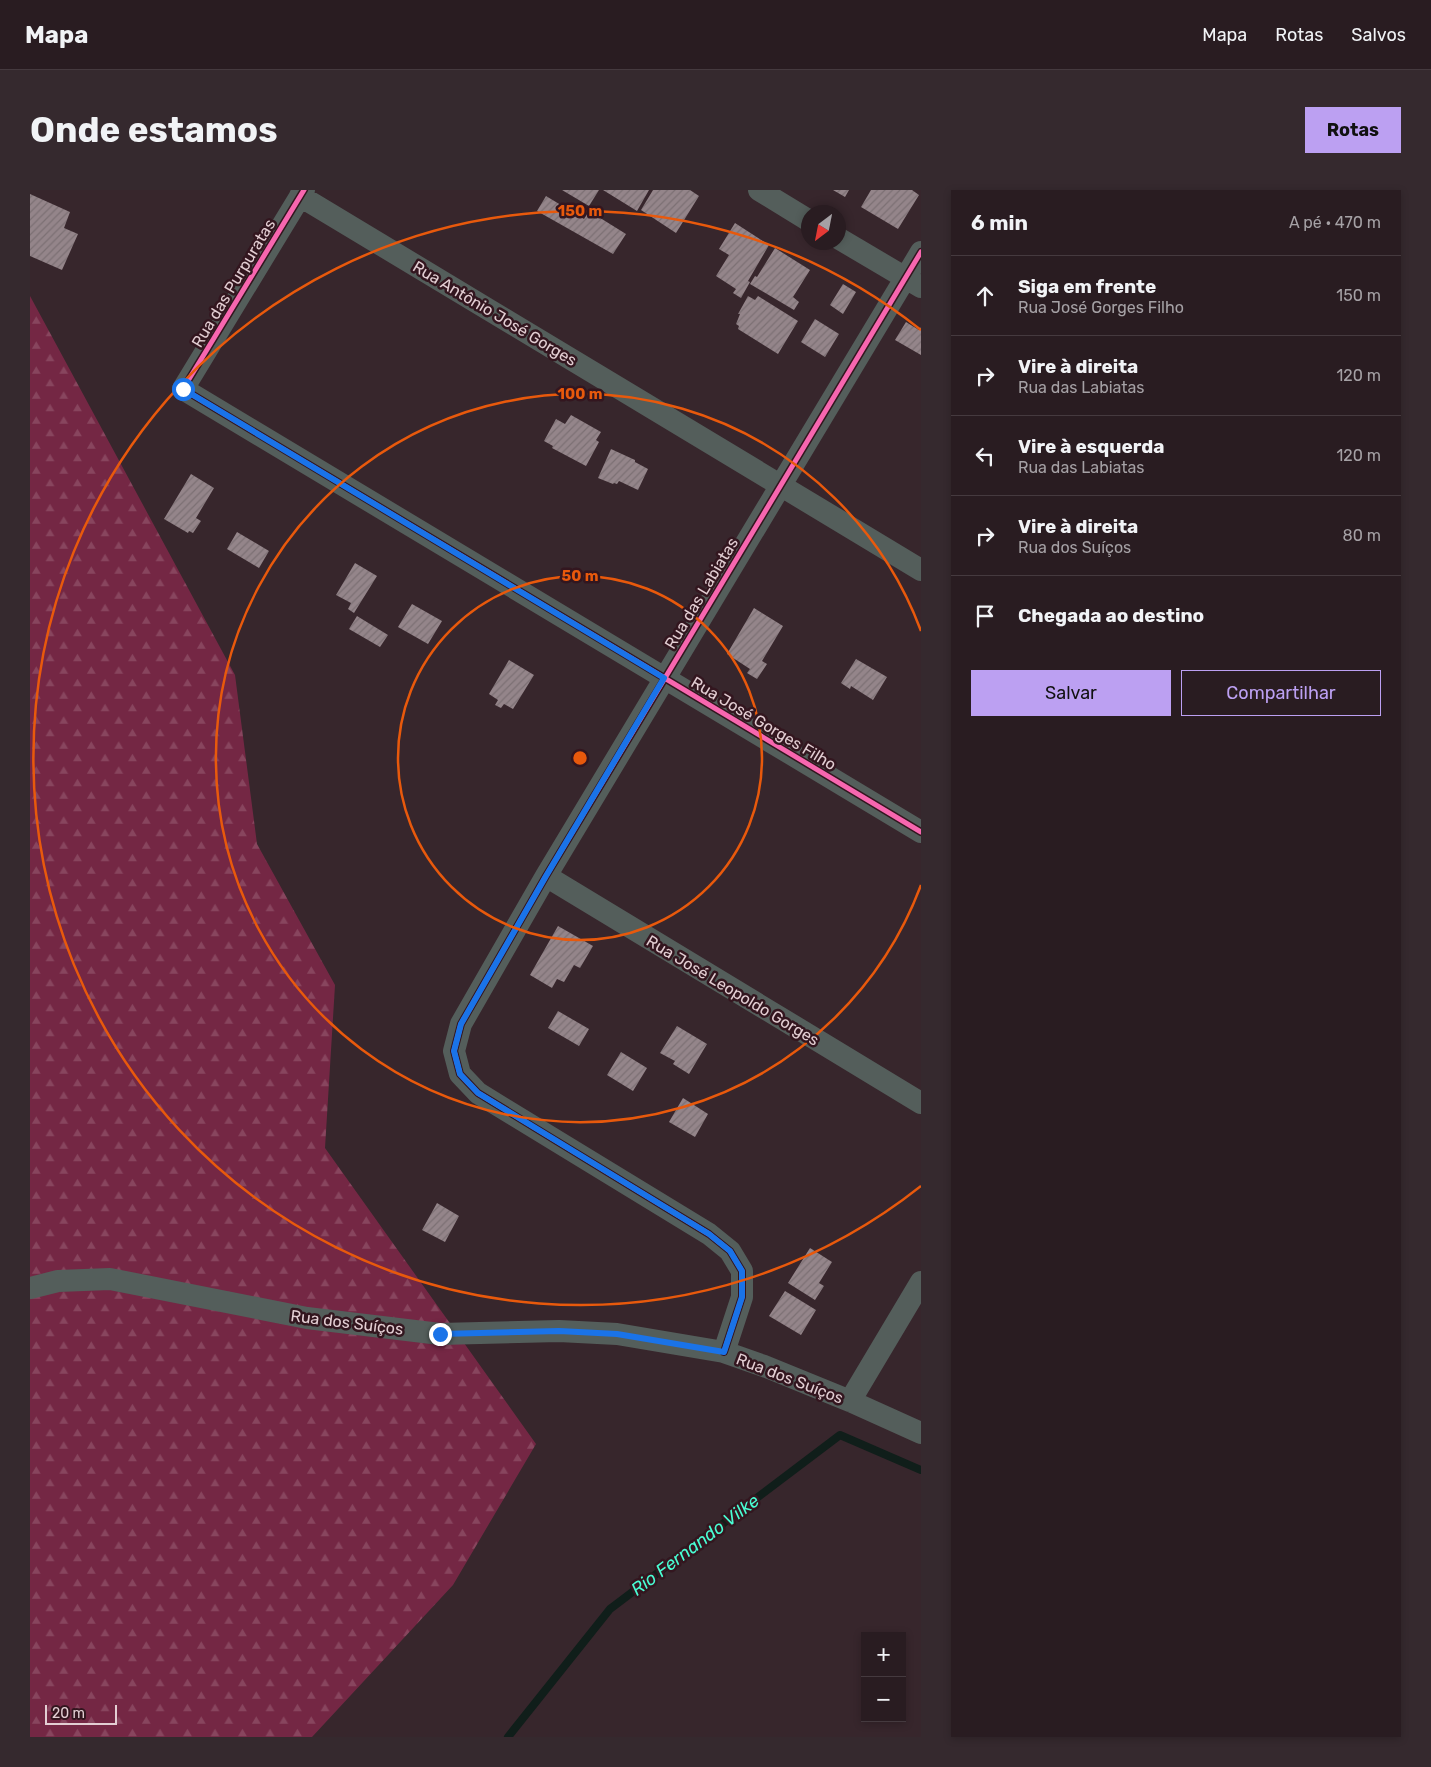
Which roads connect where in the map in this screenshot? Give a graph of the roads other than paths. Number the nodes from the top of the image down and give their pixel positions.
1 (759, 190) edge
2 (302, 193) edge
3 (801, 216) edge
4 (846, 243) edge
5 (921, 252) edge
6 (913, 283) edge
7 (183, 389) joint
8 (780, 485) junction
9 (921, 570) edge
10 (664, 678) junction
11 (921, 832) edge
12 (546, 876) junction
13 (921, 1103) edge
14 (921, 1282) edge
15 (30, 1288) edge
16 (724, 1352) junction
17 (850, 1401) junction
18 (921, 1434) edge

1 - 3 street
2 - 7 street, Rua das Purpuratas
2 - 8 street, Rua Antônio José Gorges
4 - 6 street
5 - 6 street, Rua das Labiatas
6 - 8 street, Rua das Labiatas
7 - 10 street, Rua José Gorges Filho
8 - 9 street, Rua Antônio José Gorges
8 - 10 street, Rua das Labiatas
10 - 11 street, Rua José Gorges Filho
10 - 12 street, Rua das Labiatas
12 - 13 street, Rua José Leopoldo Gorges
12 - 16 street, Rua das Labiatas
14 - 17 street
15 - 16 street, Rua dos Suíços
16 - 17 street, Rua dos Suíços
17 - 18 street, Rua dos Suíços

